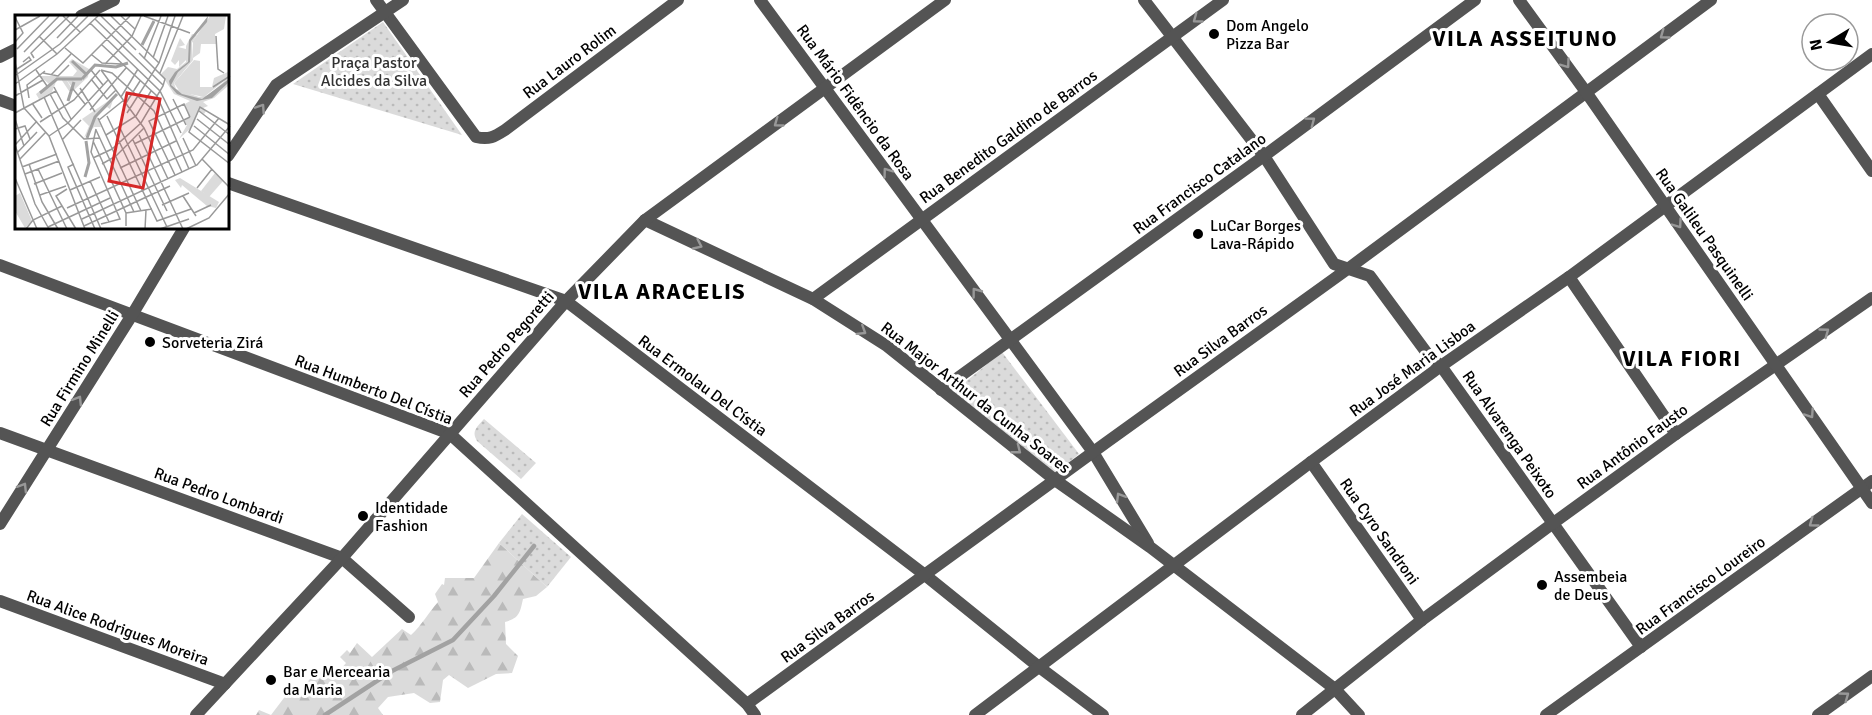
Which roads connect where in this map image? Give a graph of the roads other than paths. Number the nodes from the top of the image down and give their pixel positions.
1 (114, 0) edge
2 (376, 0) edge
3 (403, 0) edge
4 (678, 0) edge
5 (760, 0) edge
6 (945, 0) edge
7 (1144, 0) edge
8 (1223, 0) edge
9 (1475, 0) edge
10 (1519, 0) edge
11 (1712, 0) edge
12 (385, 13) junction
13 (83, 15) edge
14 (1171, 38) junction
15 (15, 50) edge
16 (1872, 54) edge
17 (0, 57) edge
18 (825, 88) junction
19 (1586, 92) junction
20 (1818, 94) junction
21 (0, 100) edge
22 (15, 106) edge
23 (230, 153) edge
24 (1264, 156) junction
25 (1872, 171) edge
26 (230, 184) edge
27 (1665, 206) junction
28 (922, 219) junction
29 (645, 220) junction
30 (183, 230) edge
31 (0, 265) edge
32 (1349, 268) junction
33 (1569, 277) junction
34 (1872, 298) edge
35 (813, 299) junction
36 (566, 301) junction
37 (132, 315) junction
38 (1011, 339) junction
39 (1441, 366) junction
40 (1778, 366) junction
41 (941, 390) junction
42 (0, 433) edge
43 (450, 434) junction
44 (1676, 434) junction
45 (46, 450) junction
46 (1093, 452) junction
47 (1311, 462) junction
48 (1055, 480) junction
49 (1872, 481) edge
50 (1861, 489) junction
51 (1872, 503) edge
52 (0, 524) edge
53 (1552, 524) junction
54 (1150, 548) junction
55 (342, 558) junction
56 (1173, 565) junction
57 (925, 574) junction
58 (0, 601) edge
59 (409, 617) dead end
60 (1422, 620) junction
61 (1641, 647) junction
62 (1039, 667) junction
63 (1872, 676) edge
64 (225, 684) junction
65 (1335, 689) junction
66 (747, 704) junction
67 (196, 715) edge
68 (755, 715) edge
69 (975, 715) edge
70 (1103, 715) edge
71 (1302, 715) edge
72 (1359, 715) edge
73 (1546, 715) edge
74 (1818, 715) edge

1 - 13 street
2 - 12 street
3 - 12 street
4 - 12 street, Rua Lauro Rolim
5 - 18 street, Rua Mário Fidêncio da Rosa
6 - 18 street, Rua Pedro Pegoretti
7 - 14 street, Rua Alvarenga Peixoto
8 -> 14 street, Rua Benedito Galdino de Barros
24 -> 9 street, Rua Francisco Catalano
10 -> 19 street, Rua Galileu Pasquinelli
11 -> 19 street, Rua Silva Barros
23 -> 12 street
14 - 24 street, Rua Alvarenga Peixoto
14 - 28 street, Rua Benedito Galdino de Barros
15 - 17 street
16 - 20 street, Rua José Maria Lisboa
28 -> 18 street, Rua Mário Fidêncio da Rosa
18 -> 29 street, Rua Pedro Pegoretti
19 - 27 street, Rua Galileu Pasquinelli
19 - 32 street, Rua Silva Barros
20 - 25 street
20 - 27 street, Rua José Maria Lisboa
21 - 22 street
24 - 32 street, Rua Alvarenga Peixoto
24 - 38 street, Rua Francisco Catalano
26 - 36 street, Rua Ermolau Del Cístia
27 - 33 street, Rua José Maria Lisboa
27 -> 40 street, Rua Galileu Pasquinelli
28 - 35 street, Rua Benedito Galdino de Barros
38 -> 28 street, Rua Mário Fidêncio da Rosa
29 -> 35 street, Rua Major Arthur da Cunha Soares
29 - 36 street, Rua Pedro Pegoretti
30 - 37 street, Rua Firmino Minelli
31 - 37 street, Rua Humberto Del Cístia
32 - 39 street, Rua Alvarenga Peixoto
32 - 46 street, Rua Silva Barros
33 - 39 street, Rua José Maria Lisboa
33 - 44 street
40 -> 34 street, Rua Antônio Fausto
35 -> 41 street, Rua Major Arthur da Cunha Soares
36 - 43 street, Rua Pedro Pegoretti
36 - 57 street, Rua Ermolau Del Cístia
37 - 43 street, Rua Humberto Del Cístia
45 -> 37 street, Rua Firmino Minelli
38 - 41 street, Rua Francisco Catalano
38 - 46 street, Rua Major Arthur da Cunha Soares
39 - 47 street, Rua José Maria Lisboa
39 - 53 street, Rua Alvarenga Peixoto
40 - 44 street, Rua Antônio Fausto
40 -> 50 street, Rua Galileu Pasquinelli
41 -> 48 street, Rua Major Arthur da Cunha Soares
42 - 45 street, Rua Pedro Lombardi
43 - 55 street, Rua Pedro Pegoretti
43 - 66 street, Rua Humberto Del Cístia
44 - 53 street, Rua Antônio Fausto
52 -> 45 street, Rua Firmino Minelli
45 - 55 street, Rua Pedro Lombardi
46 - 48 street, Rua Silva Barros
54 -> 46 street, Rua Major Arthur da Cunha Soares
47 - 56 street, Rua José Maria Lisboa
47 - 60 street, Rua Cyro Sandroni
48 - 54 street, Rua Major Arthur da Cunha Soares
48 - 57 street, Rua Silva Barros
49 - 50 street, Rua Francisco Loureiro
50 - 51 street, Rua Galileu Pasquinelli
50 -> 61 street, Rua Francisco Loureiro
53 - 60 street, Rua Antônio Fausto
53 - 61 street, Rua Alvarenga Peixoto
54 - 56 street, Rua Major Arthur da Cunha Soares
55 - 59 street, Rua Pedro Lombardi
55 - 64 street, Rua Pedro Pegoretti
56 - 62 street, Rua José Maria Lisboa
56 - 65 street, Rua Major Arthur da Cunha Soares
57 - 62 street, Rua Ermolau Del Cístia
57 - 66 street, Rua Silva Barros
58 - 64 street, Rua Alice Rodrigues Moreira
60 - 65 street, Rua Antônio Fausto
61 - 73 street, Rua Francisco Loureiro
62 - 69 street, Rua José Maria Lisboa
62 - 70 street, Rua Ermolau Del Cístia
74 -> 63 street
64 - 67 street, Rua Pedro Pegoretti
65 - 71 street, Rua Antônio Fausto
65 - 72 street, Rua Major Arthur da Cunha Soares
66 - 68 street, Rua Humberto Del Cístia

